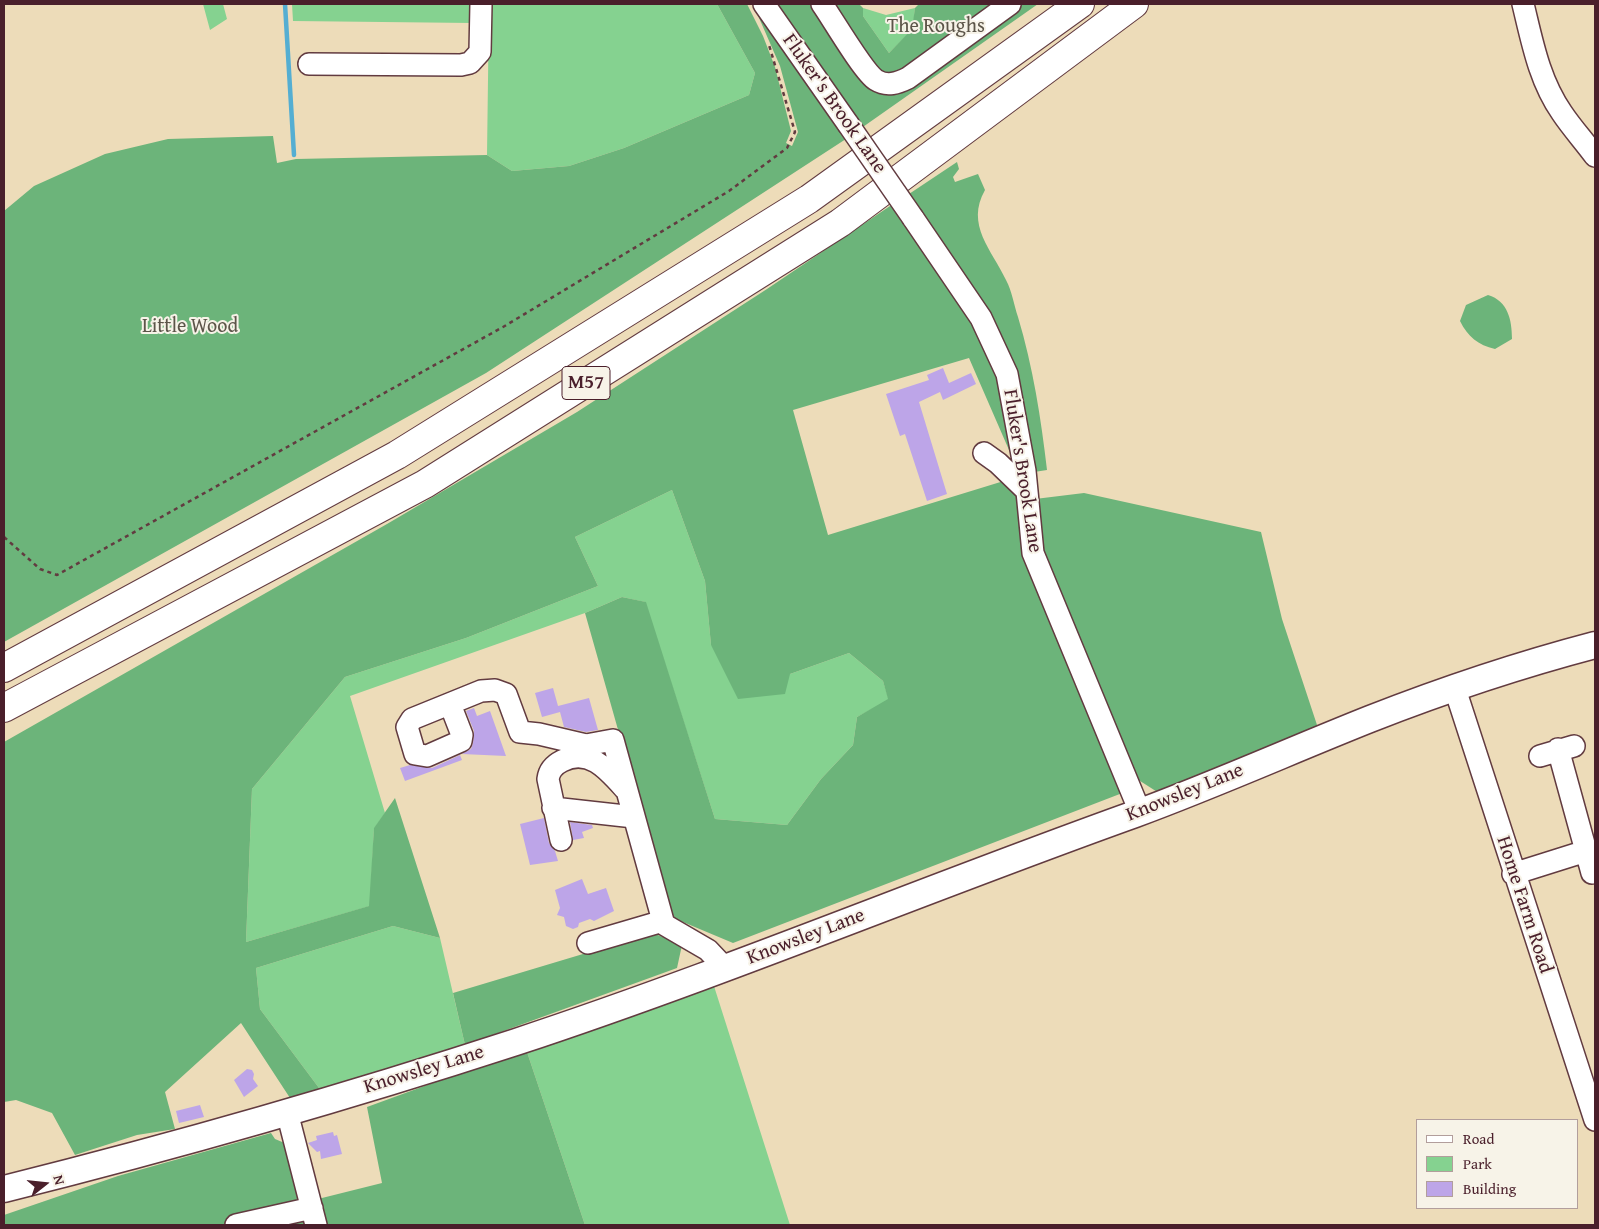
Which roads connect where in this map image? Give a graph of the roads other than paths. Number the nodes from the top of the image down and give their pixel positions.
1 (481, 4) edge
2 (764, 4) edge
3 (822, 4) edge
4 (1010, 4) edge
5 (1080, 4) edge
6 (1134, 4) edge
7 (1523, 4) edge
8 (309, 64) dead end
9 (1595, 156) edge
10 (984, 453) dead end
11 (1026, 490) junction
12 (1595, 645) edge
13 (4, 668) edge
14 (1455, 689) junction
15 (450, 704) dead end
16 (4, 708) edge
17 (1558, 751) dead end
18 (627, 791) junction
19 (553, 808) junction
20 (1140, 812) junction
21 (634, 818) junction
22 (561, 840) dead end
23 (1586, 851) junction
24 (1592, 873) dead end
25 (1514, 874) junction
26 (663, 921) junction
27 (588, 943) dead end
28 (725, 968) junction
29 (287, 1112) junction
30 (1595, 1120) edge
31 (4, 1189) edge
32 (314, 1217) edge
33 (236, 1225) edge

1 - 8 street
2 - 11 street, Fluker's Brook Lane, bridge
3 - 4 street
5 - 13 highway, M57
6 - 16 highway, M57
7 - 9 street
10 - 11 street
11 - 20 street, Fluker's Brook Lane
12 - 14 main road, Knowsley Lane
14 - 20 main road, Knowsley Lane
14 - 25 street, Home Farm Road
15 - 18 street
17 - 23 street
18 - 19 street
18 - 21 street
19 - 21 street
19 - 22 street
20 - 28 main road, Knowsley Lane
21 - 26 street
23 - 24 street
23 - 25 street
25 - 30 street, Home Farm Road
26 - 27 street
26 - 28 street
28 - 29 main road, Knowsley Lane
29 - 31 main road, Knowsley Lane
29 - 32 street
32 - 33 street

